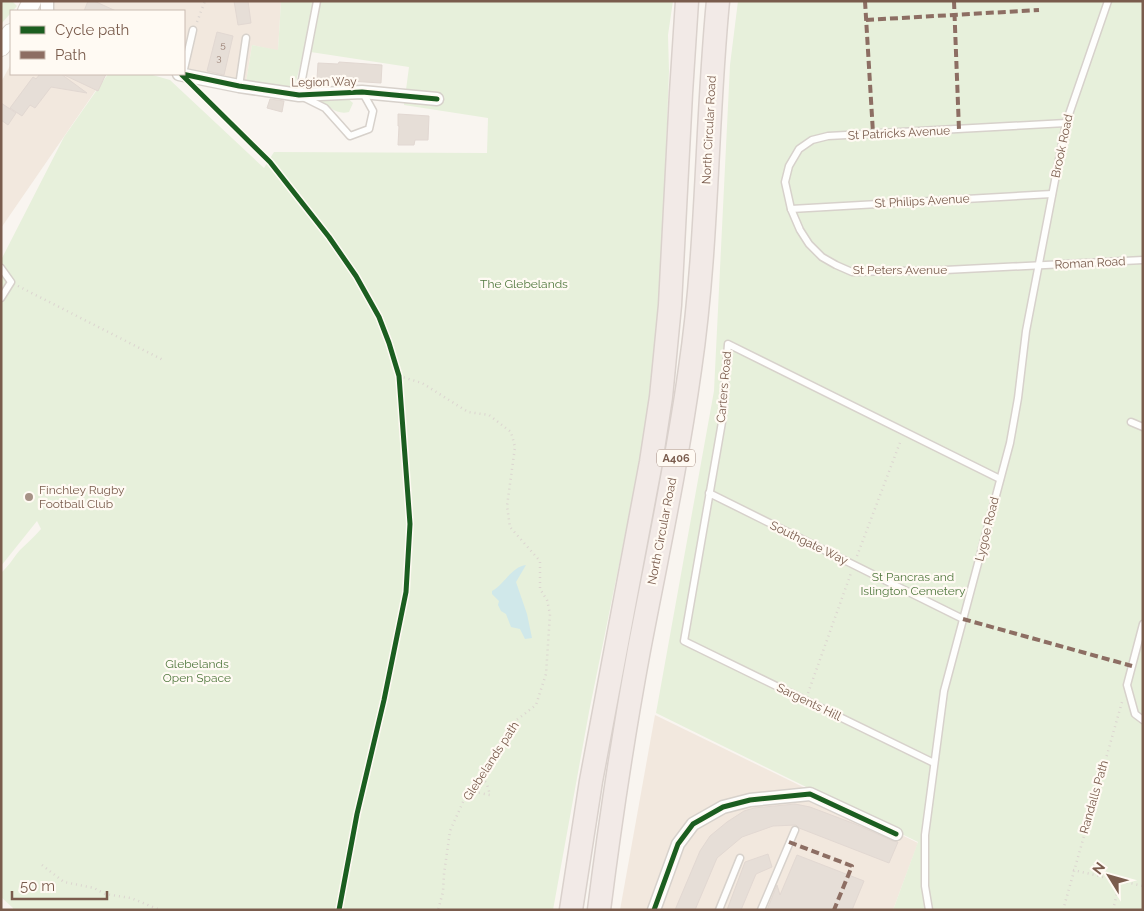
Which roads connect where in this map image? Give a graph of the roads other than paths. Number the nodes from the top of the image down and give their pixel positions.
1 (317, 1) edge
2 (687, 1) edge
3 (718, 1) edge
4 (1108, 1) edge
5 (193, 30) road end
6 (10, 34) edge
7 (246, 38) dead end
8 (1, 47) edge
9 (185, 61) edge
10 (185, 74) edge
11 (240, 86) junction
12 (362, 92) junction
13 (299, 95) junction
14 (437, 99) dead end
15 (1066, 123) junction
16 (1052, 194) junction
17 (792, 209) junction
18 (1143, 260) edge
19 (1038, 266) junction
20 (1, 268) edge
21 (1, 298) edge
22 (1131, 422) dead end
23 (1143, 427) edge
24 (1000, 479) junction
25 (709, 493) junction
26 (963, 619) junction
27 (1143, 624) edge
28 (684, 641) joint
29 (1143, 720) edge
30 (934, 763) junction
31 (795, 830) dead end
32 (896, 834) dead end
33 (740, 858) dead end
34 (571, 910) edge
35 (599, 910) edge
36 (654, 910) edge
37 (719, 910) edge
38 (761, 910) edge
39 (929, 910) edge

1 - 13 lane
2 - 34 highway, North Circular Road / A406
3 - 35 highway, North Circular Road / A406
4 - 15 lane, Brook Road
5 - 9 lane
6 - 8 street
7 - 11 lane
10 - 11 street, Legion Way
11 - 13 street, Legion Way
12 - 13 street, Legion Way
12 - 13 lane
12 - 14 street, Legion Way
15 - 16 lane, Brook Road
15 - 17 lane, St Patricks Avenue
16 - 17 lane, St Philips Avenue
16 - 19 lane, Brook Road
17 - 19 lane, St Peters Avenue
18 - 19 lane, Roman Road
19 - 24 lane, Lygoe Road
20 - 21 lane
22 - 23 lane
24 - 25 lane, Carters Road
24 - 26 lane, Lygoe Road
25 - 26 lane, Southgate Way
25 - 28 lane, Carters Road
26 - 30 lane, Lygoe Road
27 - 29 lane
28 - 30 lane, Sargents Hill
30 - 39 lane, Lygoe Road
31 - 38 lane
32 - 36 street
33 - 37 lane

